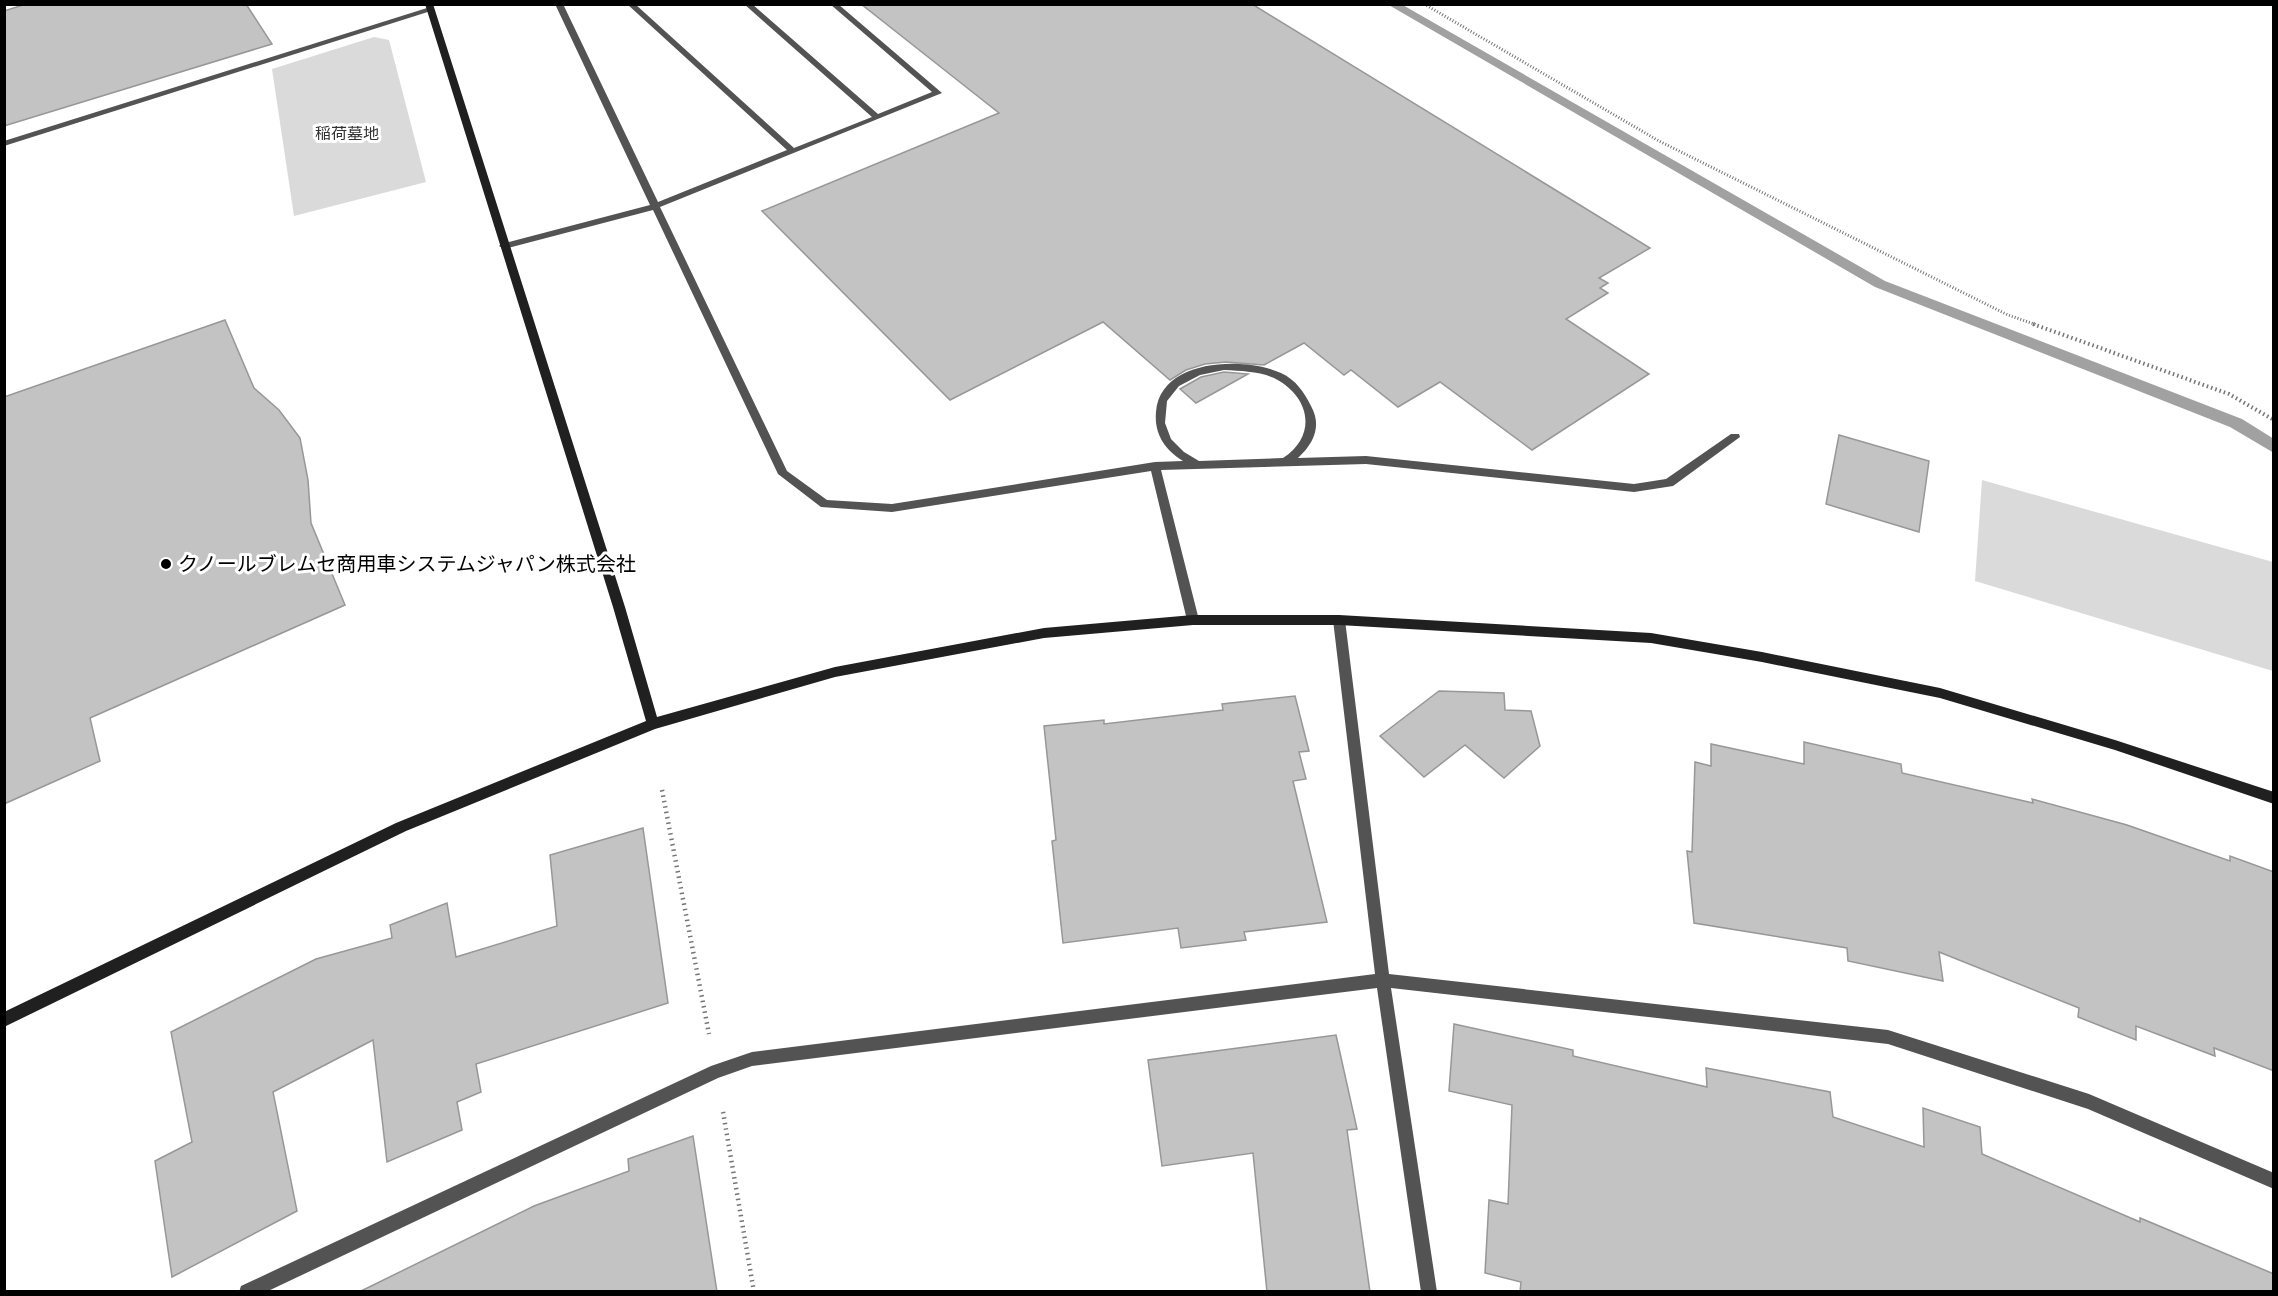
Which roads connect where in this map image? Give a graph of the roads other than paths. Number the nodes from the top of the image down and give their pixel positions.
1 (559, 4) edge
2 (630, 4) edge
3 (747, 4) edge
4 (833, 4) edge
5 (429, 7) edge
6 (877, 117) junction
7 (4, 144) edge
8 (792, 150) junction
9 (656, 206) junction
10 (504, 246) junction
11 (1735, 437) dead end
12 (1284, 463) junction
13 (1198, 465) junction
14 (1155, 466) junction
15 (1193, 620) junction
16 (1339, 620) junction
17 (653, 724) junction
18 (2274, 798) edge
19 (1383, 980) junction
20 (4, 1020) edge
21 (2274, 1181) edge
22 (247, 1292) edge
23 (1429, 1292) edge

1 - 9 street
2 - 8 street
3 - 6 street
4 - 6 street
5 - 7 street
5 - 10 street
6 - 8 street
8 - 9 street
9 - 10 street
9 - 14 street
10 - 17 street
11 - 12 street
12 - 13 street
12 - 13 street
13 - 14 street
14 - 15 street
15 - 16 street
15 - 17 street
16 - 18 street
16 - 19 street
17 - 20 street
19 - 21 street
19 - 22 street
19 - 23 street

